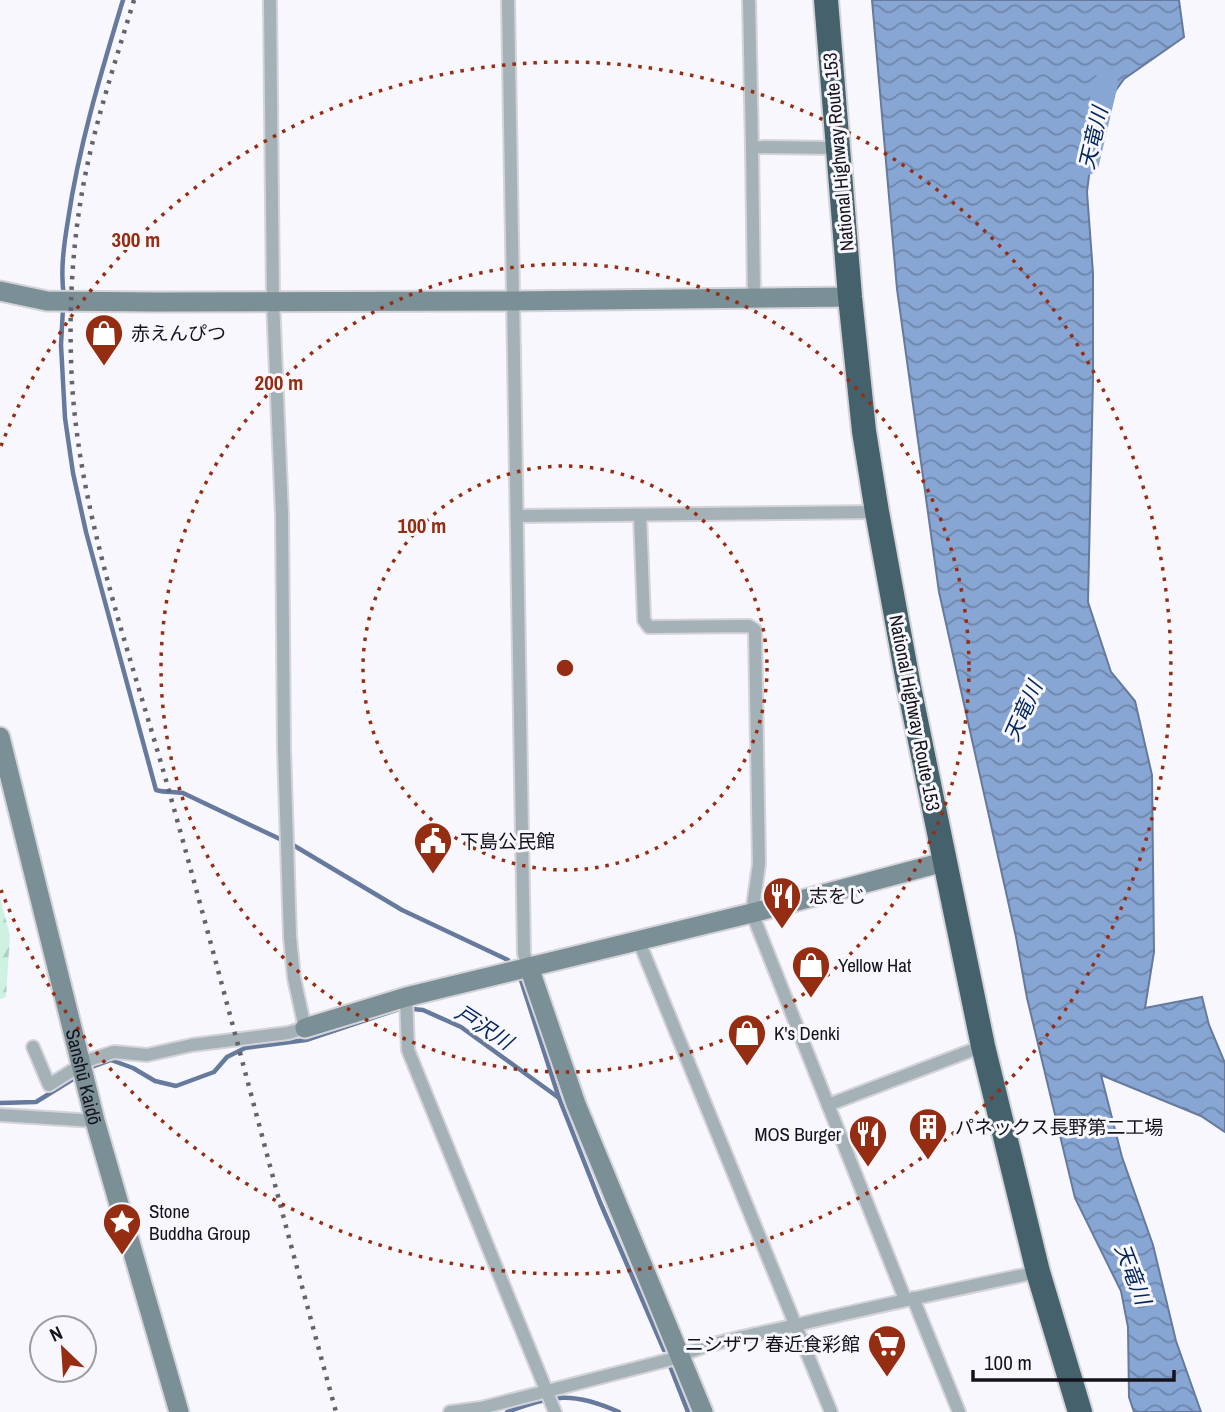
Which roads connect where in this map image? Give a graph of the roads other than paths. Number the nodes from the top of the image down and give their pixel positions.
1 (270, 0) edge
2 (509, 0) edge
3 (749, 0) edge
4 (825, 0) edge
5 (752, 147) junction
6 (837, 148) junction
7 (0, 291) edge
8 (850, 297) junction
9 (754, 298) junction
10 (273, 301) junction
11 (512, 301) junction
12 (877, 512) junction
13 (640, 515) junction
14 (517, 516) junction
15 (0, 737) edge
16 (944, 862) junction
17 (752, 913) junction
18 (638, 939) junction
19 (528, 967) junction
20 (406, 1005) junction
21 (305, 1028) junction
22 (983, 1046) junction
23 (33, 1047) dead end
24 (82, 1064) junction
25 (828, 1105) junction
26 (0, 1115) edge
27 (95, 1121) junction
28 (1038, 1272) junction
29 (909, 1298) junction
30 (796, 1325) junction
31 (680, 1356) junction
32 (550, 1401) edge
33 (179, 1412) edge
34 (450, 1412) edge
35 (703, 1412) edge
36 (831, 1412) edge
37 (959, 1412) edge
38 (1080, 1412) edge

1 - 10 street
2 - 11 street
3 - 5 street
4 - 6 highway, National Highway Route 153
5 - 6 street
5 - 9 street
6 - 8 highway, National Highway Route 153
7 - 10 street
8 - 9 street
8 - 12 highway, National Highway Route 153
9 - 11 street
10 - 11 street
10 - 21 street
11 - 14 street
12 - 13 street
12 - 16 highway, National Highway Route 153
13 - 14 street
13 - 17 street
14 - 19 street
15 - 24 street, Sanshū Kaidō
16 - 17 street
16 - 22 highway, National Highway Route 153
17 - 18 street
17 - 25 street
18 - 19 street
18 - 30 street
19 - 20 street
19 - 31 street
20 - 21 street
20 - 32 street
21 - 24 street
22 - 25 street
22 - 28 highway, National Highway Route 153
23 - 24 street
24 - 27 street, Sanshū Kaidō
25 - 29 street
26 - 27 street
27 - 33 street, Sanshū Kaidō
28 - 29 street
28 - 38 highway, National Highway Route 153
29 - 30 street
29 - 37 street
30 - 31 street
30 - 36 street
31 - 32 street
31 - 35 street
32 - 34 street

